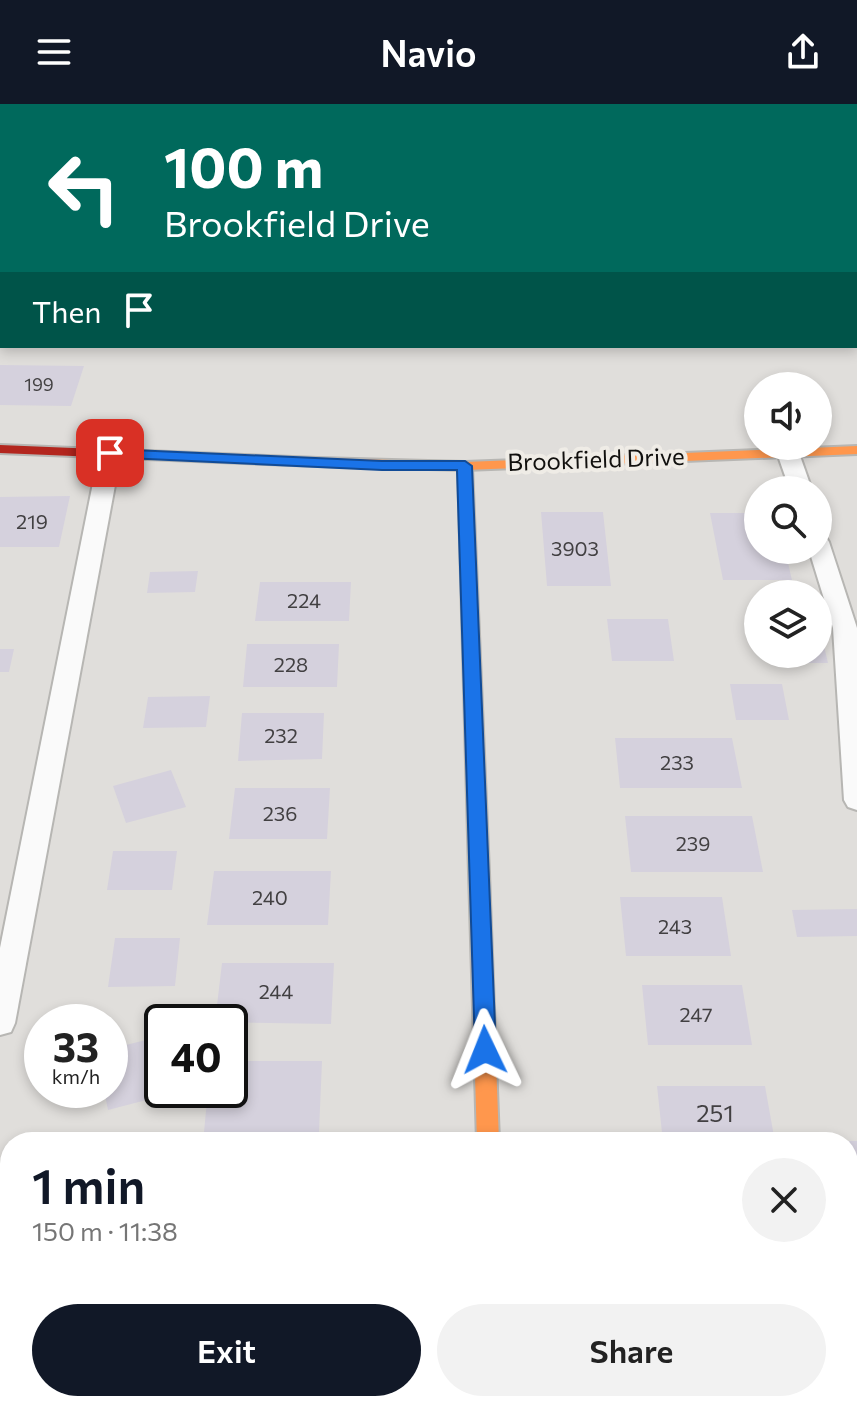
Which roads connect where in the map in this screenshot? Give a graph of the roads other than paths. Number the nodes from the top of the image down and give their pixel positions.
1 (0, 449) edge
2 (857, 450) edge
3 (832, 451) edge
4 (110, 453) junction
5 (744, 455) edge
6 (465, 466) junction
7 (825, 564) edge
8 (857, 800) edge
9 (0, 1023) edge
10 (488, 1132) edge

1 - 4 street, Brookfield Drive
2 - 3 street, Brookfield Drive
4 - 6 street, Brookfield Drive
4 - 9 lane
5 - 6 street, Brookfield Drive
6 - 10 street
7 - 8 lane

